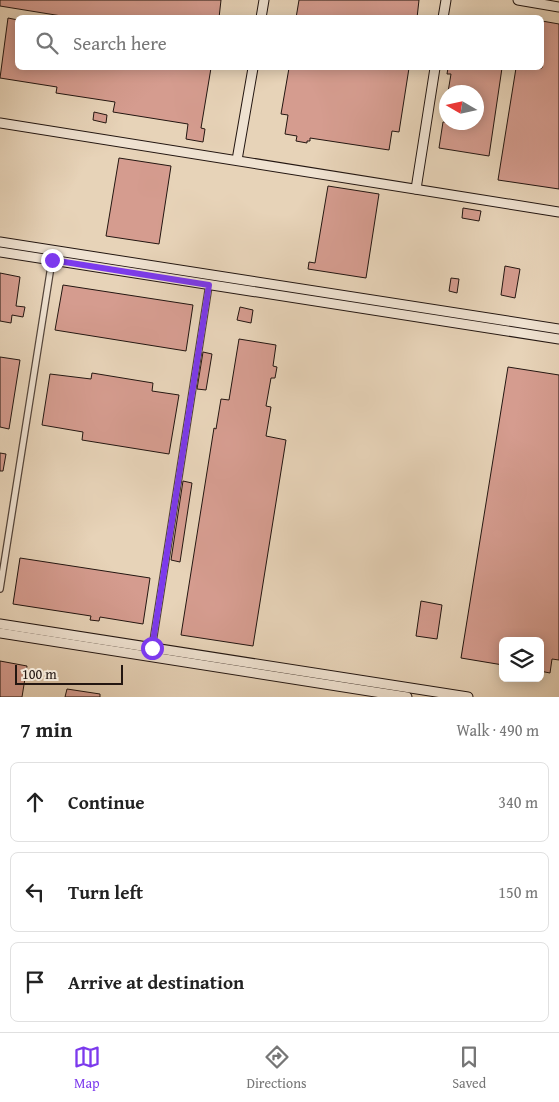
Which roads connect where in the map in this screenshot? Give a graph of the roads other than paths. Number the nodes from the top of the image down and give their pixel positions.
1 (264, 0) edge
2 (446, 0) edge
3 (518, 0) edge
4 (559, 7) edge
5 (262, 15) edge
6 (444, 15) edge
7 (252, 70) edge
8 (435, 70) edge
9 (0, 123) edge
10 (237, 160) junction
11 (416, 189) junction
12 (559, 212) edge
13 (0, 242) edge
14 (54, 250) junction
15 (0, 252) edge
16 (52, 260) junction
17 (211, 274) junction
18 (209, 285) junction
19 (559, 328) edge
20 (559, 339) edge
21 (0, 589) edge
22 (0, 624) edge
23 (0, 633) edge
24 (152, 652) junction
25 (407, 697) edge
26 (468, 697) edge

1 - 5 street
2 - 6 street
3 - 4 street
7 - 10 street
8 - 11 street
9 - 10 street
10 - 11 street
11 - 12 street
13 - 14 street
14 - 16 street
14 - 17 street
15 - 16 street
16 - 18 street
16 - 21 street
17 - 18 street
17 - 19 street
18 - 20 street
18 - 24 street
22 - 24 street
23 - 24 street
24 - 25 street
24 - 26 street

